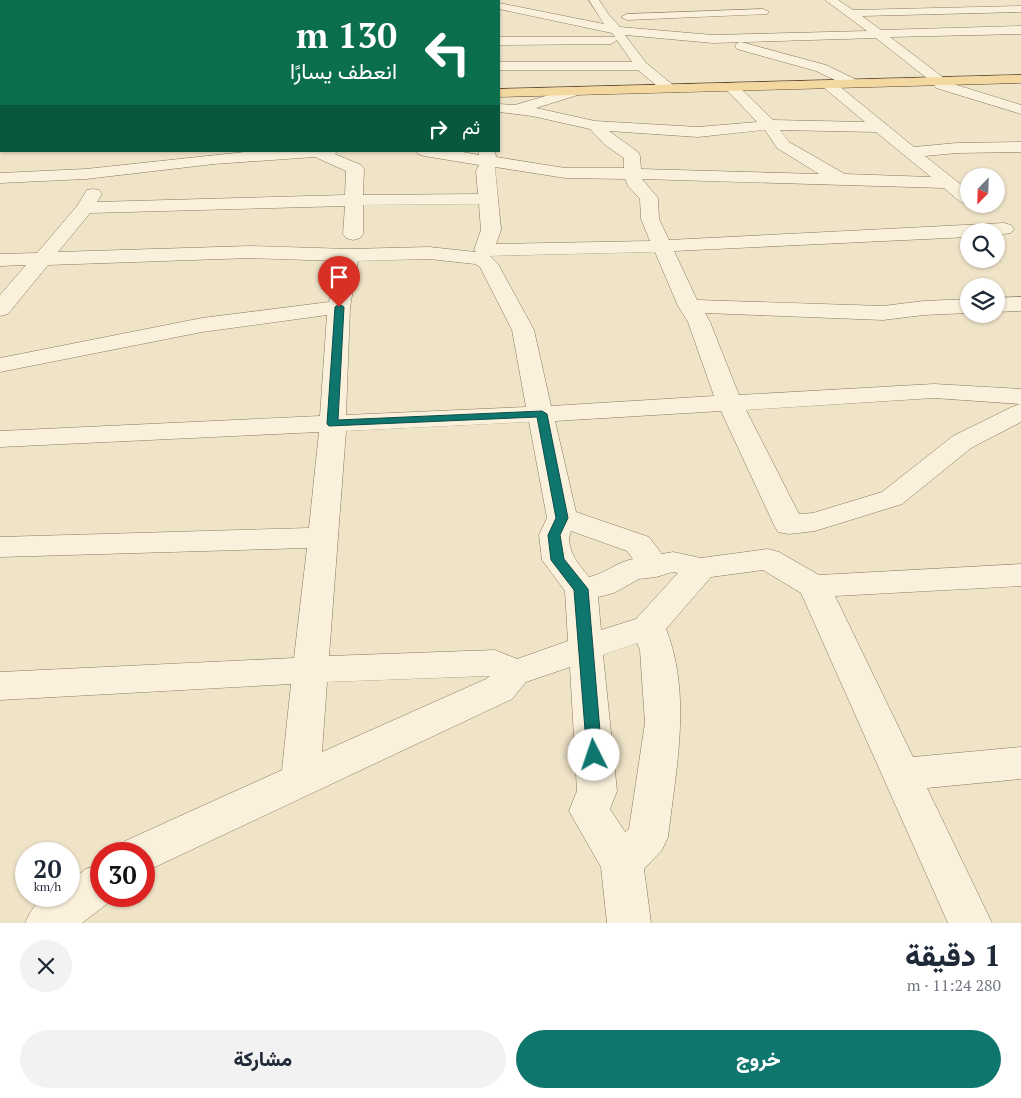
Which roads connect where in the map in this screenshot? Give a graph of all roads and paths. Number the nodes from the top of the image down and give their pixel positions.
1 (594, 0) edge
2 (751, 0) edge
3 (830, 0) edge
4 (964, 0) edge
5 (500, 6) edge
6 (1021, 9) edge
7 (982, 10) junction
8 (851, 13) junction
9 (604, 17) junction
10 (770, 18) junction
11 (616, 30) junction
12 (1020, 30) edge
13 (875, 34) junction
14 (792, 36) junction
15 (677, 37) junction
16 (713, 39) junction
17 (624, 40) junction
18 (500, 41) edge
19 (500, 66) edge
20 (641, 66) junction
21 (821, 68) junction
22 (1021, 79) edge
23 (939, 82) junction
24 (828, 84) junction
25 (853, 84) junction
26 (730, 87) junction
27 (668, 88) junction
28 (576, 91) junction
29 (500, 93) edge
30 (500, 108) edge
31 (516, 110) junction
32 (1021, 110) edge
33 (500, 116) edge
34 (769, 125) junction
35 (595, 126) junction
36 (881, 128) junction
37 (1021, 147) edge
38 (116, 152) edge
39 (321, 152) edge
40 (437, 152) edge
41 (911, 152) junction
42 (488, 156) edge
43 (107, 171) junction
44 (633, 175) junction
45 (0, 178) edge
46 (841, 179) junction
47 (948, 183) junction
48 (488, 199) junction
49 (356, 200) junction
50 (85, 208) junction
51 (994, 218) edge
52 (351, 244) junction
53 (663, 246) junction
54 (42, 259) junction
55 (0, 260) edge
56 (1021, 304) edge
57 (1005, 305) edge
58 (689, 306) junction
59 (960, 306) edge
60 (339, 307) junction
61 (0, 309) edge
62 (0, 365) edge
63 (1021, 397) edge
64 (730, 404) junction
65 (1021, 412) edge
66 (542, 414) junction
67 (333, 424) junction
68 (0, 439) edge
69 (562, 518) junction
70 (789, 525) junction
71 (323, 539) junction
72 (0, 547) edge
73 (768, 559) junction
74 (656, 567) junction
75 (702, 568) junction
76 (1021, 575) edge
77 (814, 586) junction
78 (581, 589) junction
79 (648, 627) junction
80 (587, 647) junction
81 (312, 670) junction
82 (514, 673) junction
83 (0, 686) edge
84 (1021, 763) edge
85 (902, 774) junction
86 (300, 779) junction
87 (155, 847) edge
88 (622, 863) junction
89 (90, 891) edge
90 (47, 923) edge
91 (629, 923) edge
92 (970, 923) edge

1 - 9 street
2 - 10 street
3 - 8 street
4 - 7 street
5 - 11 street
6 - 7 street
7 - 8 street
7 - 12 street
8 - 13 street
9 - 10 street
9 - 11 street
10 - 14 street
11 - 15 street
11 - 17 street
12 - 13 street
13 - 14 street
13 - 23 street
14 - 16 street
14 - 21 street
15 - 16 street
15 - 17 street
16 - 21 street
17 - 18 street
17 - 20 street
19 - 20 street
20 - 27 street
21 - 25 street
22 - 23 main road
23 - 25 main road
23 - 32 street
24 - 25 main road
24 - 26 main road
24 - 36 street
26 - 27 main road
26 - 34 street
27 - 28 main road
28 - 29 main road
28 - 31 street
30 - 31 street
31 - 33 street
31 - 35 street
34 - 35 street
34 - 36 street
34 - 46 street
35 - 44 street
36 - 41 street
37 - 41 street
38 - 43 street
39 - 43 street
39 - 49 street
40 - 42 street
41 - 47 street
42 - 44 street
42 - 48 street
43 - 45 street
43 - 50 street
44 - 46 street
44 - 53 street
46 - 47 street
47 - 51 street
48 - 49 street
48 - 53 street
49 - 50 street
49 - 52 street
50 - 54 street
51 - 53 street
52 - 54 street
52 - 60 street
52 - 66 street
53 - 58 street
54 - 55 street
54 - 61 street
56 - 57 street
58 - 59 street
58 - 64 street
60 - 62 street
60 - 67 street
63 - 64 street
64 - 66 street
64 - 70 street
65 - 70 street
66 - 67 street
66 - 69 street
67 - 68 street
67 - 71 street
69 - 74 street
69 - 78 street
70 - 73 street
71 - 72 street
71 - 81 street
73 - 75 street
73 - 77 street
74 - 75 street
74 - 78 street
75 - 79 street
76 - 77 street
77 - 85 street
78 - 80 street
79 - 80 street
79 - 88 street
80 - 82 street
80 - 88 street
81 - 82 street
81 - 83 street
81 - 86 street
82 - 86 street
84 - 85 street
85 - 92 street
86 - 87 street
88 - 91 street
89 - 90 street

